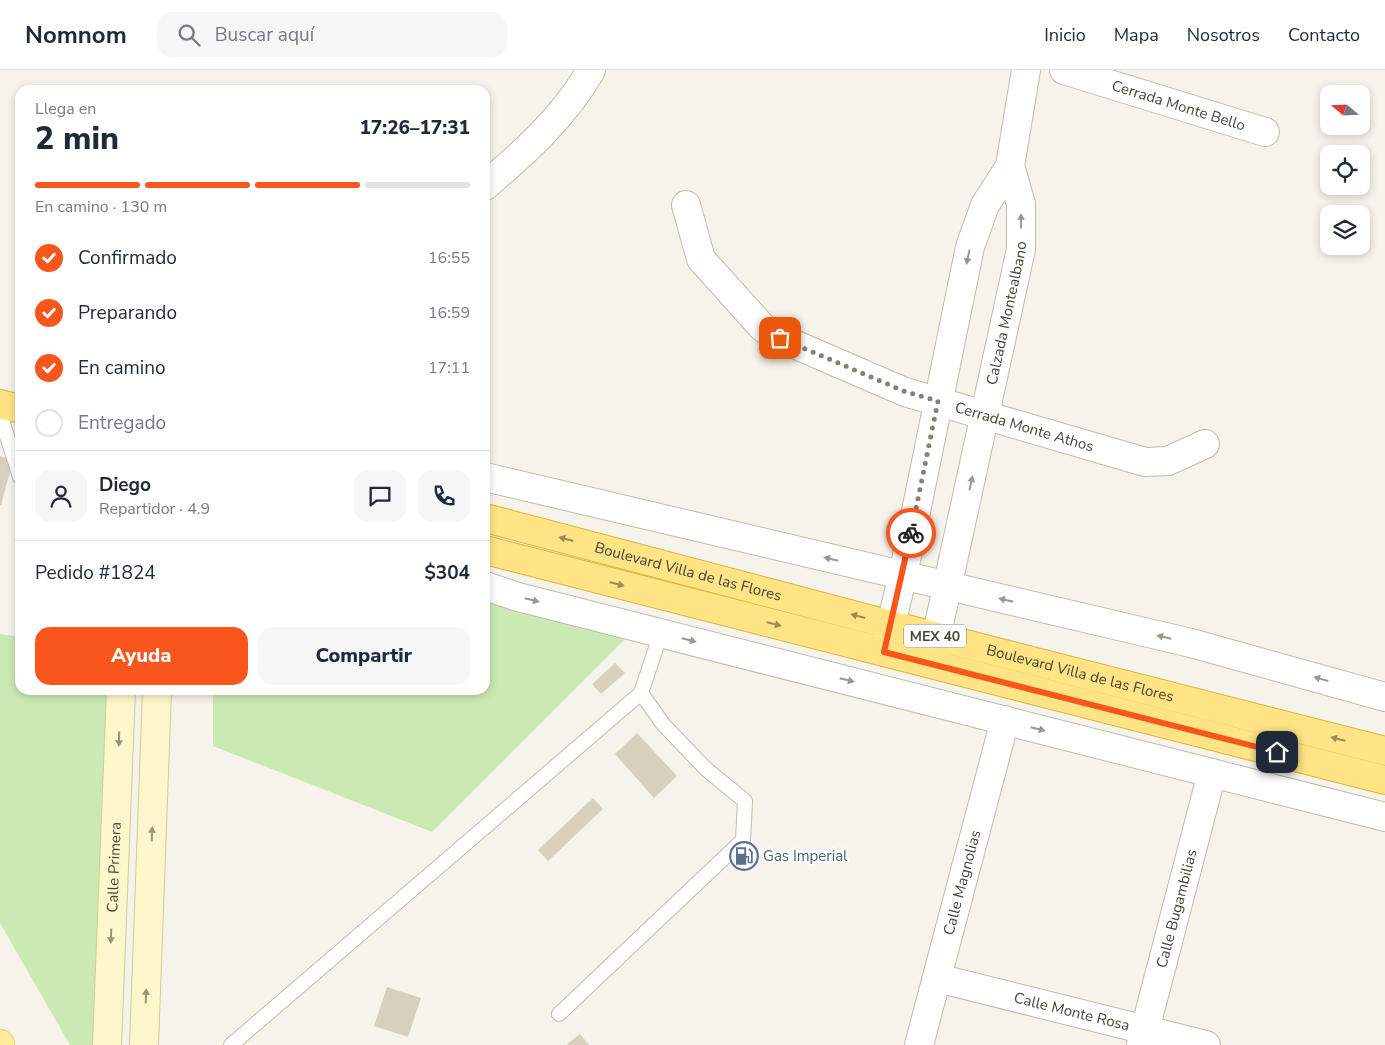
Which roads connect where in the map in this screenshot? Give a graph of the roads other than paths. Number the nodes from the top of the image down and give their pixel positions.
1 (591, 70) edge
2 (1026, 70) edge
3 (1064, 70) edge
4 (1266, 132) dead end
5 (1010, 166) junction
6 (490, 182) edge
7 (686, 205) dead end
8 (938, 401) junction
9 (0, 404) edge
10 (15, 408) edge
11 (0, 414) edge
12 (986, 415) junction
13 (1205, 444) dead end
14 (15, 461) edge
15 (490, 479) edge
16 (490, 519) edge
17 (490, 551) edge
18 (902, 576) junction
19 (948, 586) junction
20 (490, 588) edge
21 (891, 625) junction
22 (661, 633) junction
23 (936, 636) junction
24 (884, 652) junction
25 (931, 664) junction
26 (641, 692) junction
27 (121, 695) edge
28 (157, 695) edge
29 (1385, 697) edge
30 (1005, 720) junction
31 (1385, 751) edge
32 (1212, 773) junction
33 (1385, 780) edge
34 (1385, 817) edge
35 (937, 978) junction
36 (559, 1014) dead end
37 (1143, 1038) edge
38 (107, 1045) edge
39 (144, 1045) edge
40 (231, 1045) edge
41 (919, 1045) edge
42 (1206, 1045) edge

1 - 6 street
2 - 5 street, Calzada Montealbano
3 - 4 street, Cerrada Monte Bello
5 -> 8 street, Calzada Montealbano
12 -> 5 street, Calzada Montealbano
7 - 8 street, Cerrada Monte Athos
8 - 12 street, Cerrada Monte Athos
8 - 18 street, Calzada Montealbano
9 - 10 highway
11 - 14 lane
12 - 13 street, Cerrada Monte Athos
19 -> 12 street, Calzada Montealbano
18 -> 15 street
21 -> 16 highway, Boulevard Villa de las Flores / MEX 40
17 -> 24 highway, Boulevard Villa de las Flores / MEX 40
18 - 19 street
18 - 21 street, Calzada Montealbano
19 - 23 street, Calzada Montealbano
29 -> 19 street
20 -> 22 street
21 - 23 highway, Boulevard Villa de las Flores / MEX 40
21 - 24 street, Calzada Montealbano
22 - 26 lane
22 -> 30 street
23 - 25 street, Calzada Montealbano
31 -> 23 highway, Boulevard Villa de las Flores / MEX 40
24 - 25 highway, Boulevard Villa de las Flores / MEX 40
25 - 33 highway, Boulevard Villa de las Flores / MEX 40
26 - 36 lane
26 - 40 lane
27 -> 38 main road, Calle Primera
39 -> 28 main road
30 -> 32 street
30 - 35 street, Calle Magnolias
32 - 34 street
32 - 37 street, Calle Bugambilias
35 - 37 street, Calle Monte Rosa
35 - 41 street, Calle Magnolias
37 - 42 street, Calle Monte Rosa

